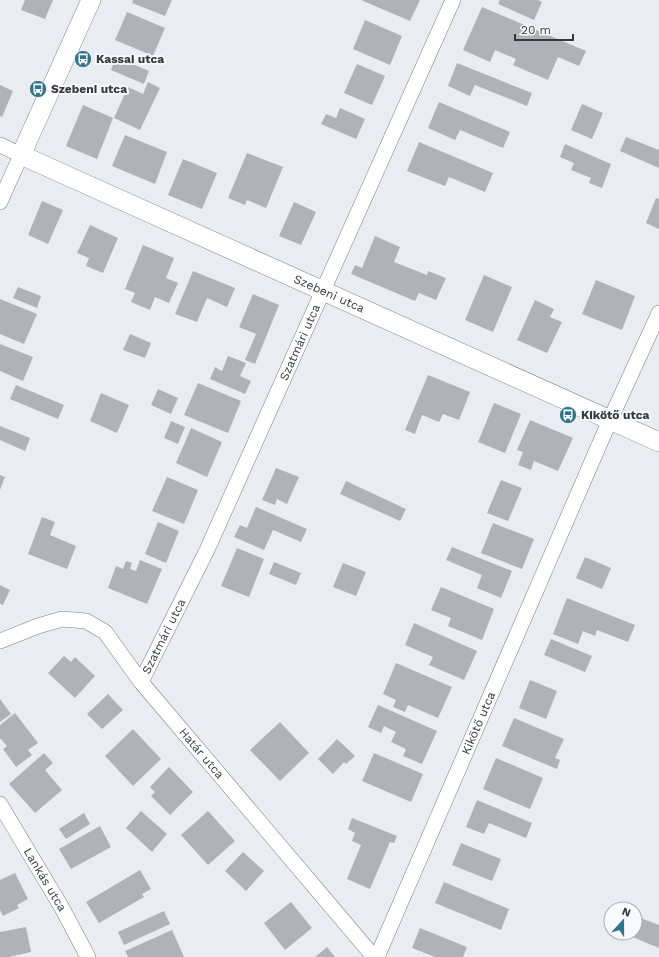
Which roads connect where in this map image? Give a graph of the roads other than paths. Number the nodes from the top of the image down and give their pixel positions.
1 (91, 0) edge
2 (453, 0) edge
3 (0, 145) edge
4 (21, 154) junction
5 (0, 202) edge
6 (323, 291) junction
7 (659, 314) edge
8 (610, 420) junction
9 (659, 442) edge
10 (0, 641) edge
11 (141, 682) junction
12 (0, 804) edge
13 (88, 957) edge
14 (376, 957) edge

1 - 4 street
2 - 6 street, Szatmári utca
3 - 4 street, Szebeni utca
4 - 5 street
4 - 6 street, Szebeni utca
6 - 8 street, Szebeni utca
6 - 11 street, Szatmári utca
7 - 8 street, Kikötő utca
8 - 9 street, Szebeni utca
8 - 14 street, Kikötő utca
10 - 11 street, Határ utca
11 - 14 street, Határ utca
12 - 13 street, Lankás utca

